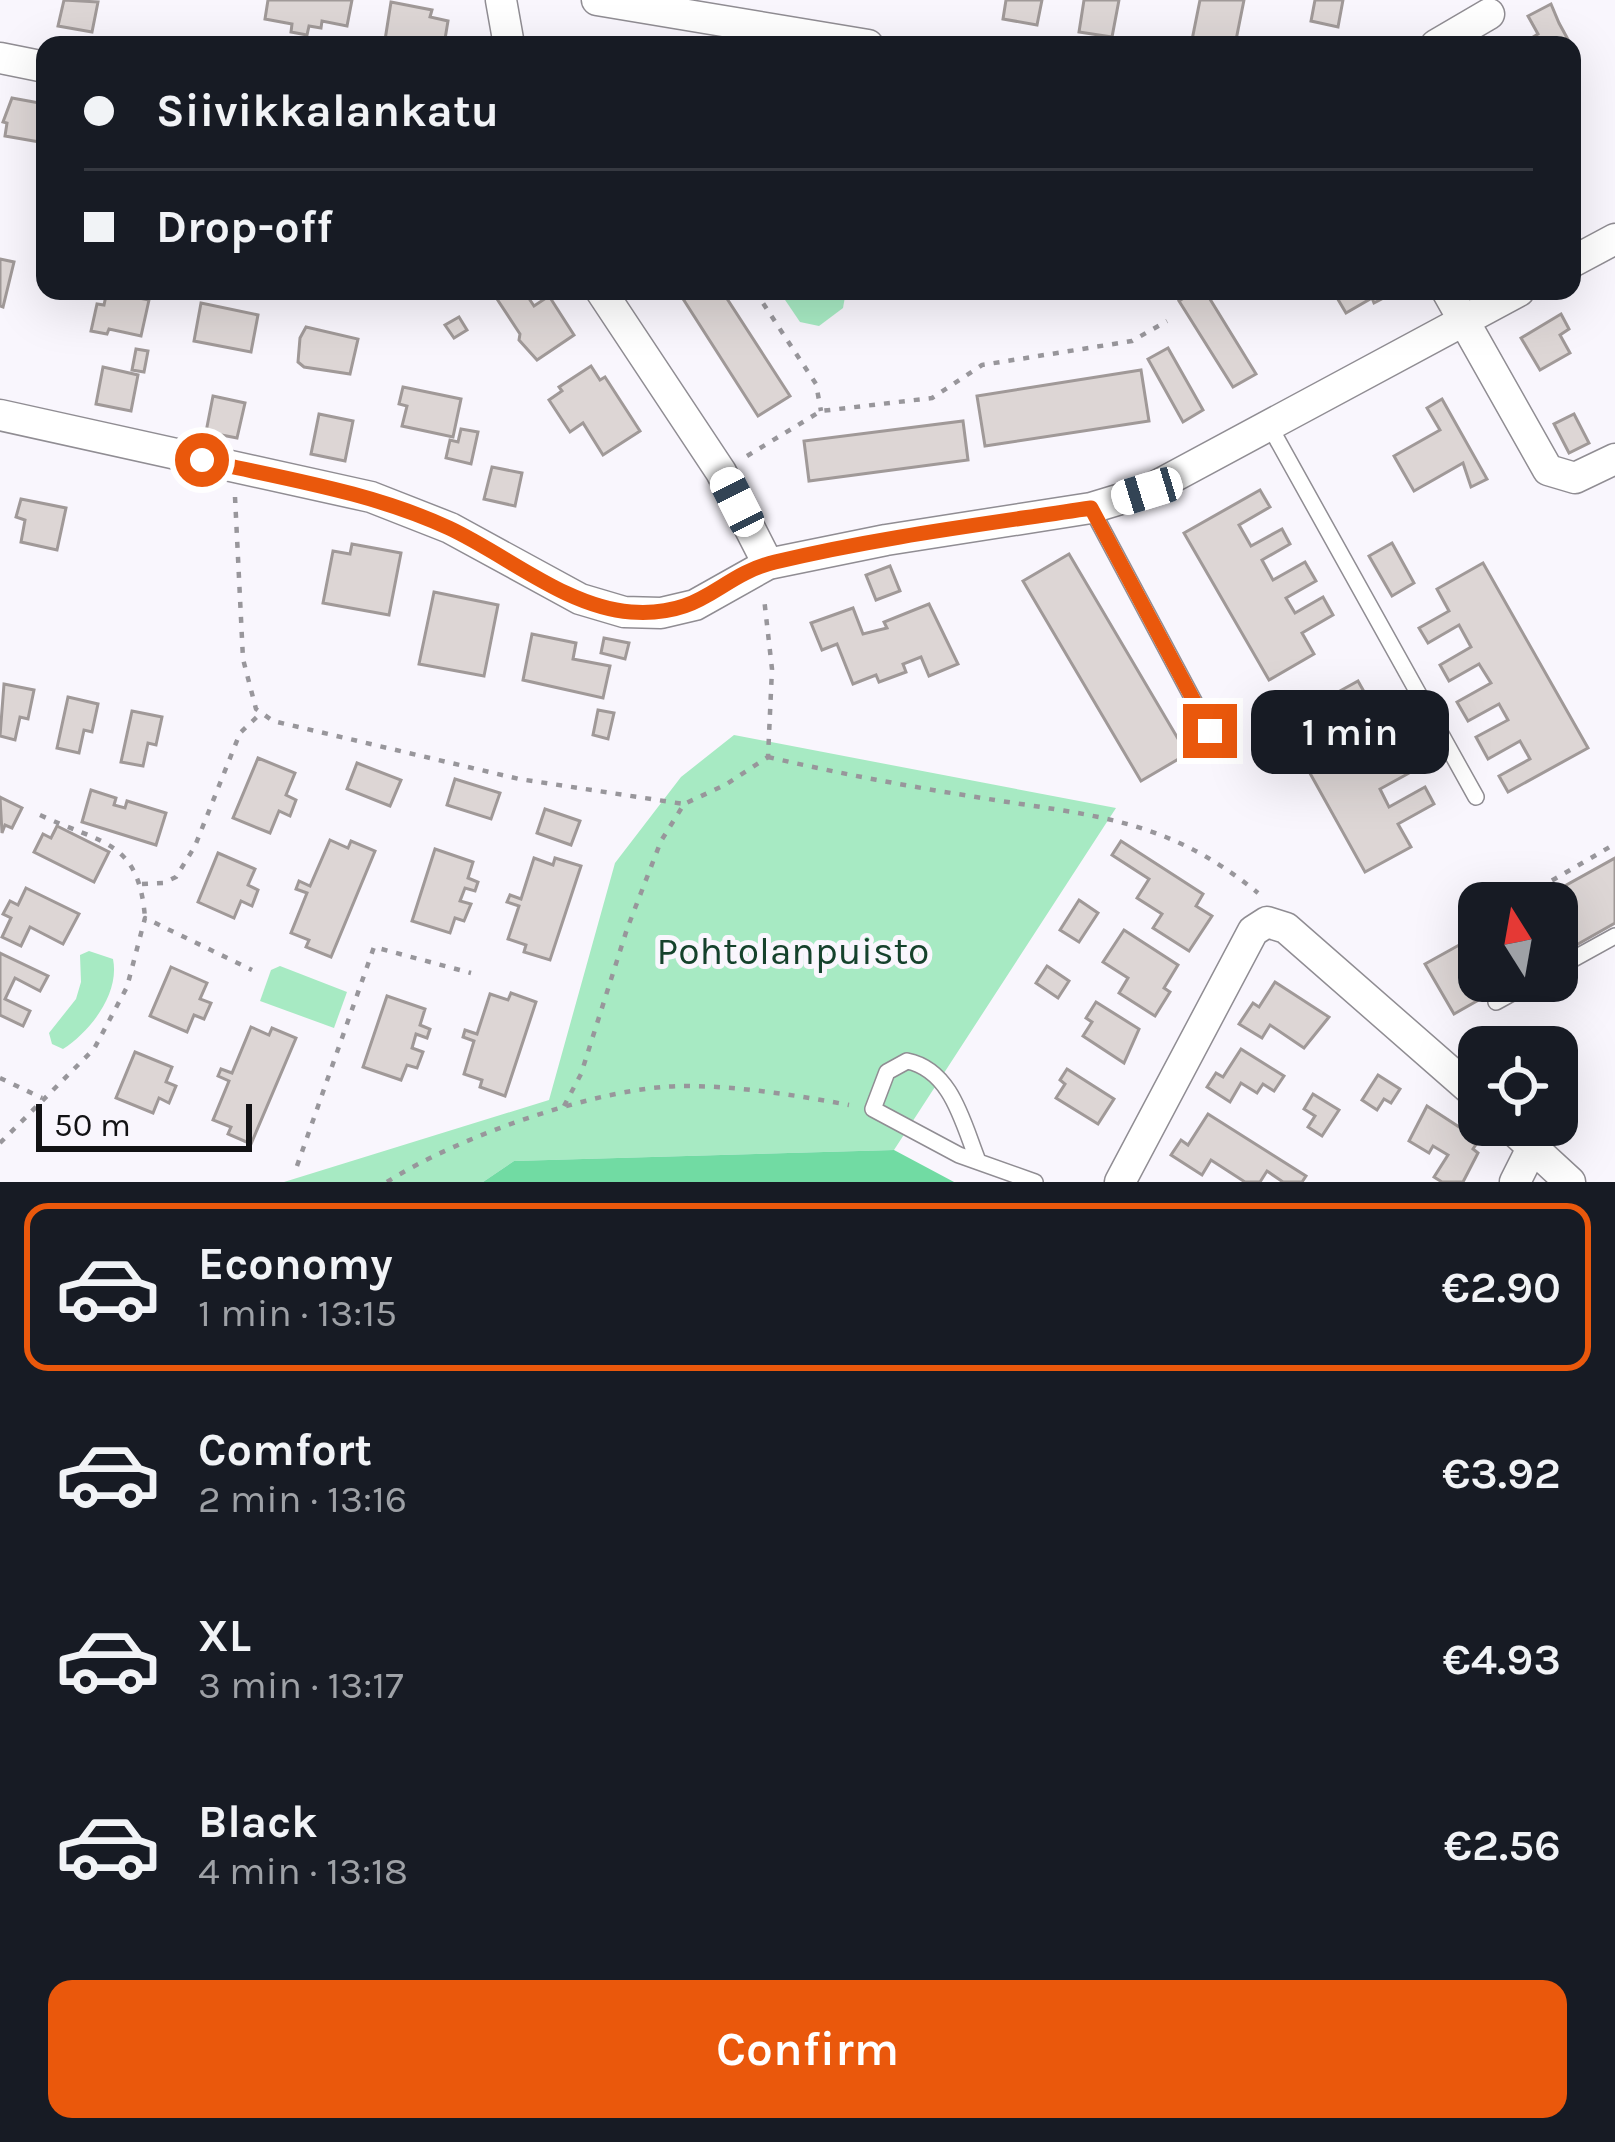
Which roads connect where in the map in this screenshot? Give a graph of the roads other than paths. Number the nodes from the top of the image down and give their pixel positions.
1 (502, 0) edge
2 (598, 0) edge
3 (1489, 14) dead end
4 (508, 36) edge
5 (814, 36) edge
6 (1451, 36) edge
7 (0, 58) edge
8 (36, 65) edge
9 (1615, 239) edge
10 (1581, 257) edge
11 (607, 300) edge
12 (1452, 300) edge
13 (1502, 300) edge
14 (1463, 321) junction
15 (0, 415) edge
16 (1269, 425) junction
17 (1615, 459) edge
18 (1091, 508) junction
19 (768, 564) junction
20 (1210, 731) dead end
21 (1476, 797) dead end
22 (1615, 936) edge
23 (1578, 956) edge
24 (1458, 1079) edge
25 (1532, 1148) joint
26 (978, 1161) junction
27 (1035, 1182) edge
28 (1120, 1182) edge
29 (1515, 1182) edge
30 (1570, 1182) edge

1 - 4 street
2 - 5 street
3 - 6 street
7 - 8 street
9 - 10 street
11 - 19 street
12 - 14 street
13 - 14 street
14 - 16 street
14 - 17 street
15 - 19 street
16 - 18 street
16 - 21 lane
18 - 19 street
18 - 20 lane
22 - 23 lane
24 - 28 street
25 - 29 street
25 - 30 street
26 - 26 lane
26 - 27 lane

